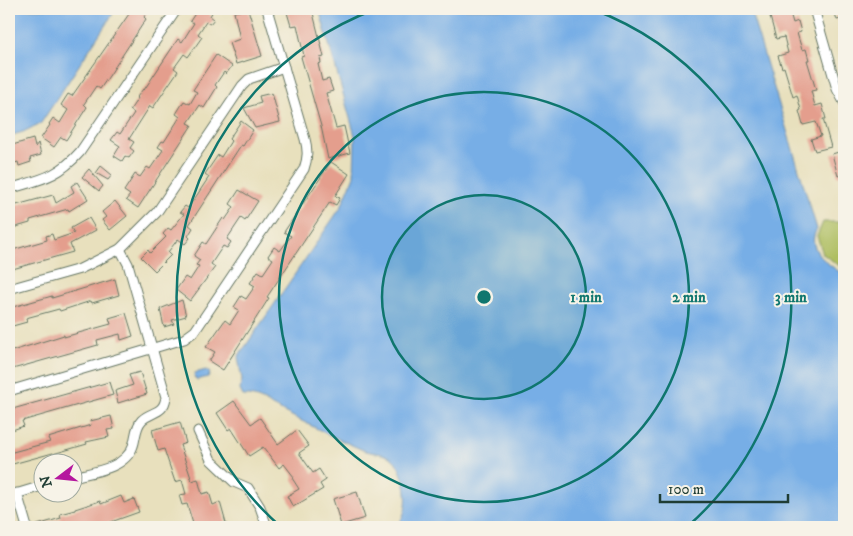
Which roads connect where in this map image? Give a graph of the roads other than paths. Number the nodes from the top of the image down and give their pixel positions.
1 (177, 9) edge
2 (267, 9) edge
3 (814, 9) edge
4 (284, 68) junction
5 (844, 102) edge
6 (9, 189) edge
7 (120, 249) junction
8 (9, 289) edge
9 (152, 349) junction
10 (9, 391) edge
11 (198, 430) dead end
12 (82, 474) edge
13 (32, 489) edge
14 (13, 494) edge
15 (27, 527) edge
16 (266, 527) edge

1 - 6 street
2 - 4 street
3 - 5 street
4 - 7 street
4 - 9 street
7 - 8 street
7 - 9 street
9 - 10 street
9 - 12 street
11 - 16 street
13 - 14 street
14 - 15 street

